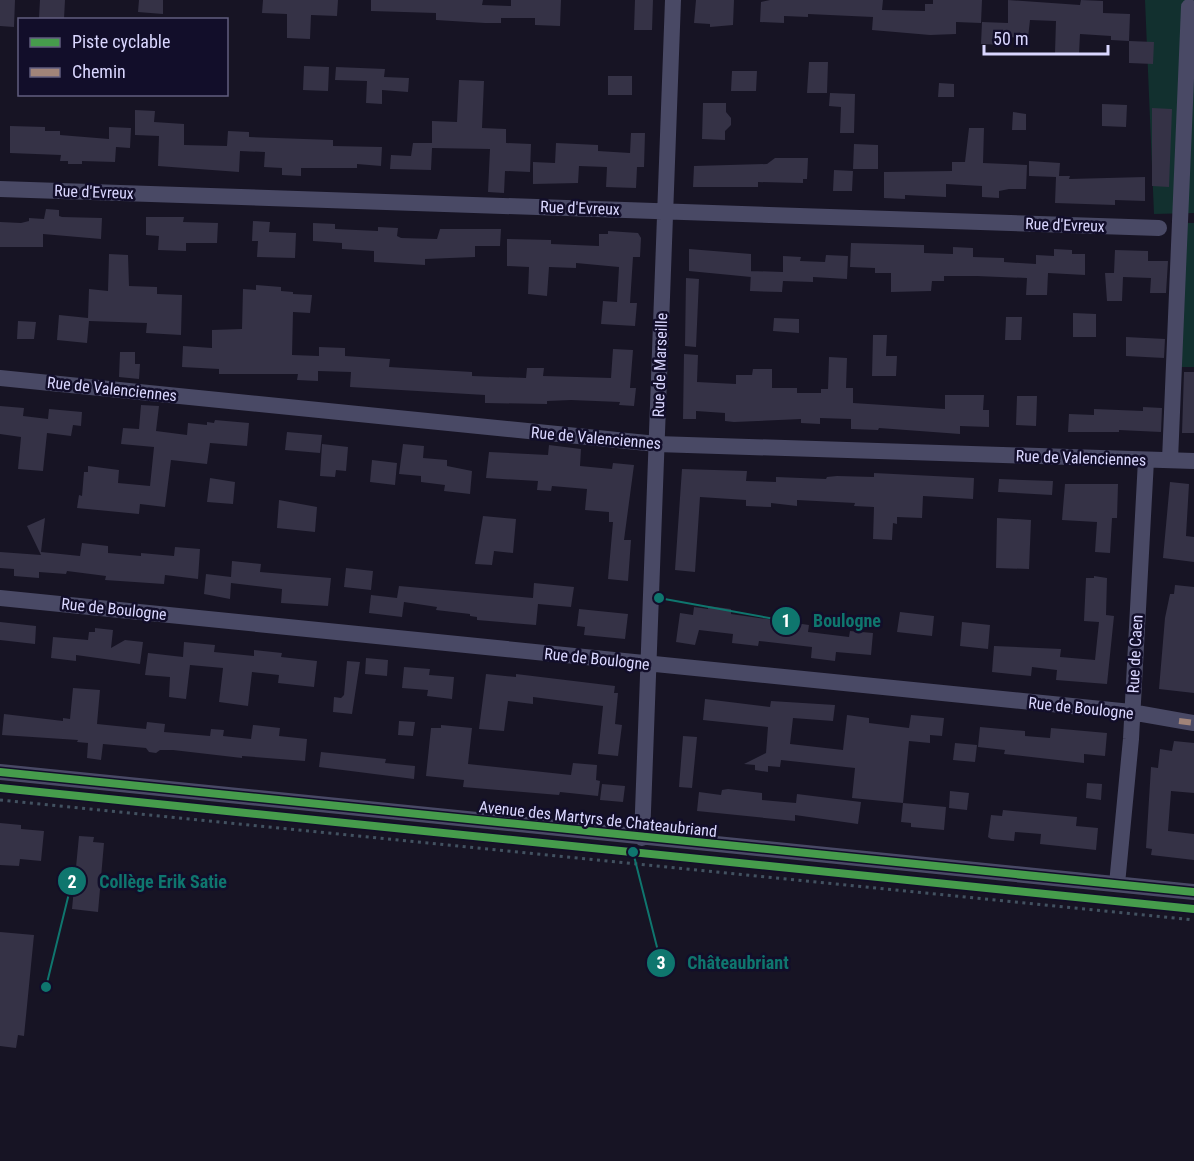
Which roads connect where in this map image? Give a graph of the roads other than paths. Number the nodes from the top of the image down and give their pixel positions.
1 (673, 0) edge
2 (1189, 7) dead end
3 (0, 189) edge
4 (664, 211) junction
5 (1159, 228) dead end
6 (0, 378) edge
7 (657, 444) junction
8 (1146, 460) junction
9 (1170, 460) junction
10 (1194, 461) edge
11 (0, 598) edge
12 (649, 664) junction
13 (1131, 712) junction
14 (1187, 722) edge
15 (0, 772) edge
16 (642, 838) junction
17 (1117, 884) junction
18 (1194, 892) edge

1 - 4 street, Rue de Marseille
2 - 9 street
3 - 4 street, Rue d'Evreux
4 - 5 street, Rue d'Evreux
4 - 7 street, Rue de Marseille
6 - 7 street, Rue de Valenciennes
7 - 8 street, Rue de Valenciennes
7 - 12 street, Rue de Marseille
8 - 9 street, Rue de Valenciennes
8 - 13 street, Rue de Caen
9 - 10 street, Rue de Valenciennes
11 - 12 street, Rue de Boulogne
12 - 13 street, Rue de Boulogne
12 - 16 street, Rue de Marseille
13 - 14 street, Rue de Boulogne
13 - 17 street, Rue de Caen
15 - 16 street, Avenue des Martyrs de Chateaubriand
16 - 17 street, Avenue des Martyrs de Chateaubriand
17 - 18 street, Avenue des Martyrs de Chateaubriand

